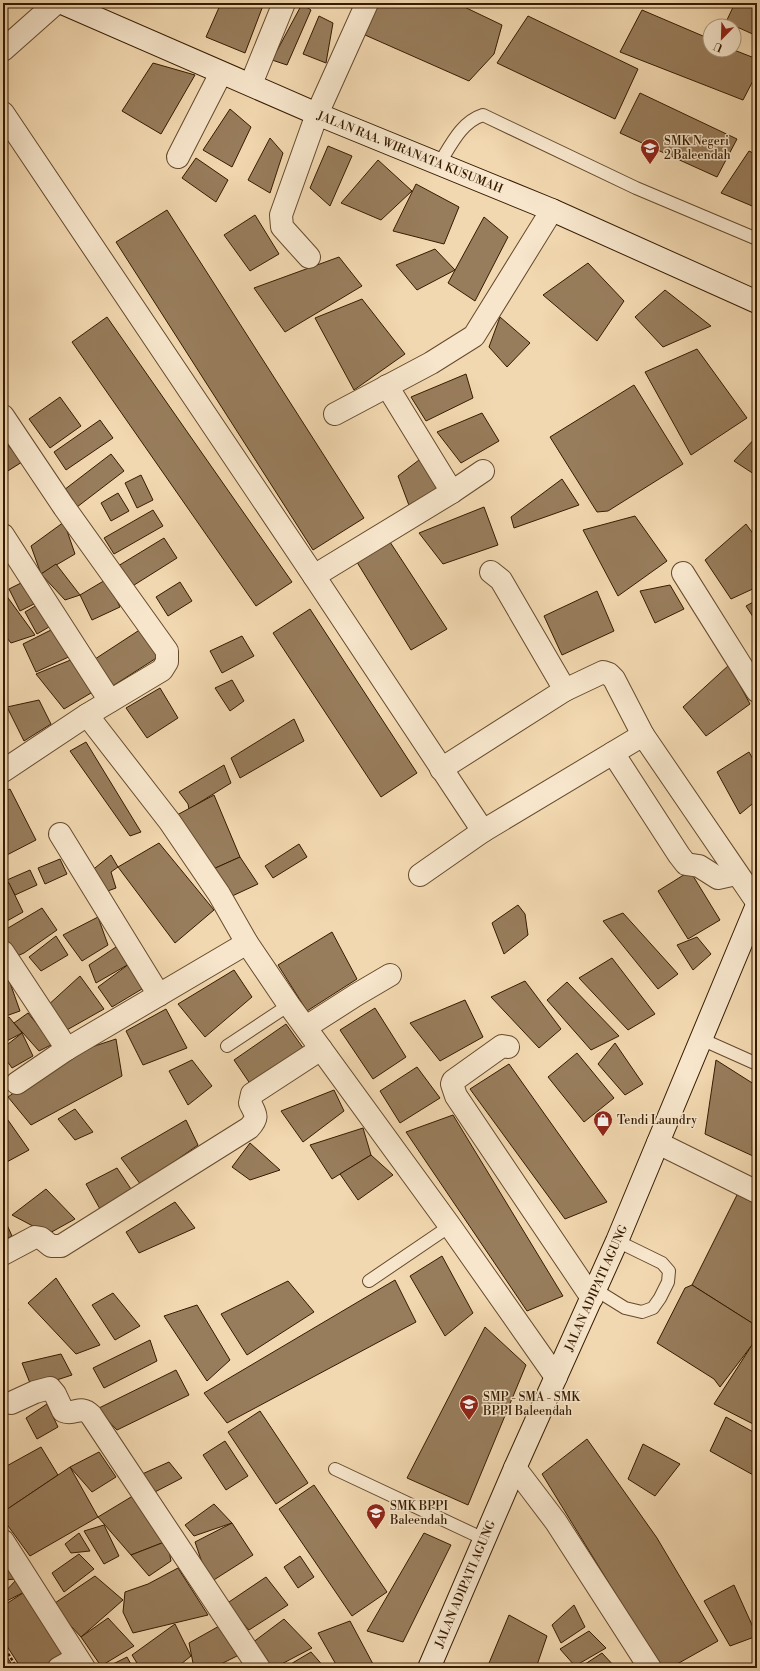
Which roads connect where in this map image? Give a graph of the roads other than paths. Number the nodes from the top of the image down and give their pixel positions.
1 (56, 3) edge
2 (62, 3) edge
3 (284, 3) edge
4 (367, 3) edge
5 (3, 50) edge
6 (221, 73) junction
7 (251, 84) junction
8 (3, 113) edge
9 (317, 114) junction
10 (178, 157) dead end
11 (439, 164) junction
12 (552, 210) junction
13 (757, 239) edge
14 (309, 257) dead end
15 (757, 302) edge
16 (387, 386) junction
17 (335, 414) dead end
18 (3, 416) edge
19 (483, 471) dead end
20 (452, 492) junction
21 (3, 534) edge
22 (491, 572) dead end
23 (683, 573) dead end
24 (314, 576) junction
25 (565, 690) junction
26 (757, 691) edge
27 (110, 701) junction
28 (87, 715) junction
29 (643, 735) junction
30 (614, 753) junction
31 (442, 769) junction
32 (3, 770) edge
33 (483, 831) junction
34 (60, 834) dead end
35 (736, 874) junction
36 (420, 875) dead end
37 (757, 904) edge
38 (247, 943) junction
39 (5, 960) edge
40 (390, 976) dead end
41 (159, 994) junction
42 (289, 1005) junction
43 (306, 1028) junction
44 (701, 1039) junction
45 (227, 1046) dead end
46 (67, 1049) junction
47 (321, 1049) junction
48 (511, 1049) dead end
49 (757, 1064) edge
50 (17, 1083) dead end
51 (658, 1144) junction
52 (757, 1192) edge
53 (450, 1226) junction
54 (617, 1241) junction
55 (3, 1254) edge
56 (369, 1281) dead end
57 (594, 1294) junction
58 (556, 1377) junction
59 (6, 1400) edge
60 (515, 1468) junction
61 (335, 1469) dead end
62 (484, 1539) junction
63 (3, 1541) edge
64 (73, 1665) edge
65 (259, 1668) edge
66 (429, 1668) edge
67 (650, 1668) edge

1 - 5 street
2 - 6 street, JALAN RAA. WIRANATA KUSUMAH
3 - 7 street
4 - 9 street
6 - 7 street, JALAN RAA. WIRANATA KUSUMAH
6 - 10 street
7 - 9 street, JALAN RAA. WIRANATA KUSUMAH
8 - 24 street
9 - 11 street, JALAN RAA. WIRANATA KUSUMAH
9 - 14 street
11 - 12 street, JALAN RAA. WIRANATA KUSUMAH
11 - 13 lane
12 - 15 street, JALAN RAA. WIRANATA KUSUMAH
12 - 16 street
16 - 17 street
16 - 20 street
18 - 27 street
19 - 20 street
20 - 24 street
21 - 27 street
22 - 25 street
23 - 26 street
24 - 31 street
25 - 29 street
25 - 31 street
27 - 28 street
28 - 32 street
28 - 38 street
29 - 30 street
29 - 35 street
30 - 33 street
30 - 35 street
31 - 33 street
33 - 36 street
34 - 41 street
35 - 37 street
37 - 44 street, JALAN ADIPATI AGUNG
38 - 41 street
38 - 42 street
39 - 46 street
40 - 43 street
41 - 46 street
42 - 43 street
42 - 45 lane
43 - 47 street
44 - 49 lane
44 - 51 street, JALAN ADIPATI AGUNG
46 - 50 street
47 - 53 street
47 - 55 street
48 - 57 street
51 - 52 street
51 - 54 street, JALAN ADIPATI AGUNG
53 - 56 lane
53 - 58 street
54 - 57 street, JALAN ADIPATI AGUNG
54 - 57 lane
57 - 58 street, JALAN ADIPATI AGUNG
58 - 60 street, JALAN ADIPATI AGUNG
59 - 65 street
60 - 62 street, JALAN ADIPATI AGUNG
60 - 67 street
61 - 62 lane
62 - 66 street, JALAN ADIPATI AGUNG
63 - 64 street

